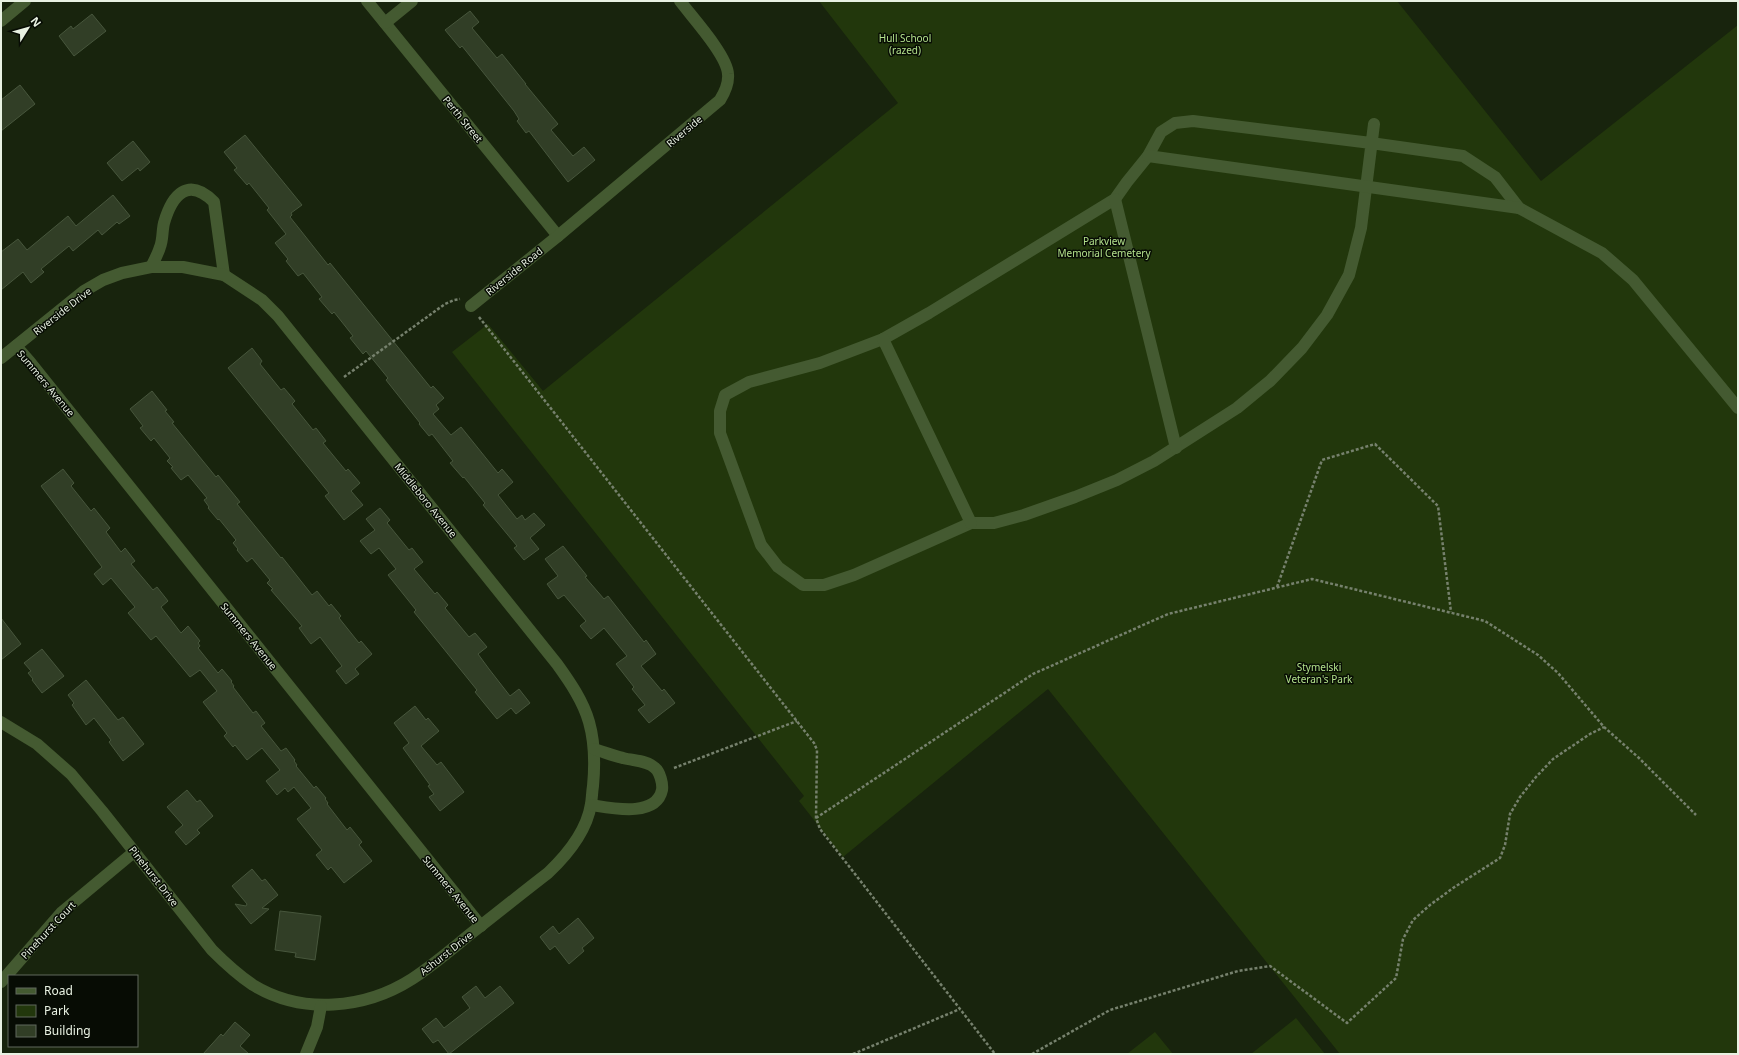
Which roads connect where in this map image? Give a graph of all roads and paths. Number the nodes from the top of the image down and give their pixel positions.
1 (25, 1) edge
2 (367, 1) edge
3 (412, 1) edge
4 (680, 1) edge
5 (1, 21) edge
6 (385, 23) junction
7 (1374, 124) dead end
8 (1372, 143) junction
9 (1148, 156) junction
10 (1367, 186) junction
11 (1115, 199) junction
12 (1519, 208) junction
13 (558, 236) junction
14 (151, 267) junction
15 (183, 267) joint
16 (224, 276) junction
17 (471, 306) junction
18 (883, 339) junction
19 (16, 346) junction
20 (1, 358) edge
21 (334, 385) junction
22 (1738, 408) edge
23 (1176, 448) junction
24 (971, 523) junction
25 (1277, 587) junction
26 (1451, 612) junction
27 (797, 721) junction
28 (1, 722) edge
29 (1604, 727) junction
30 (594, 749) junction
31 (674, 768) dead end
32 (594, 772) joint
33 (591, 805) junction
34 (1696, 816) dead end
35 (816, 818) junction
36 (134, 852) junction
37 (481, 926) junction
38 (1, 982) edge
39 (321, 1006) junction
40 (960, 1009) junction
41 (306, 1054) edge
42 (853, 1054) edge
43 (995, 1054) edge
44 (1032, 1054) edge

1 - 5 street
2 - 6 street, Perth Street
3 - 6 street
4 - 13 street, Riverside
6 - 13 street, Perth Street
7 - 8 street
8 - 9 street
8 - 10 street
8 - 12 street
9 - 10 street
9 - 11 street
10 - 12 street
10 - 23 street
11 - 18 street
11 - 23 street
12 - 22 street
13 - 17 street, Riverside Road
14 - 15 street, Riverside Drive
14 - 16 street
14 - 19 street, Riverside Drive
15 - 16 street, Middleboro Avenue
16 - 21 street, Middleboro Avenue
17 - 21 path
17 - 27 path
18 - 24 street
18 - 24 street
19 - 20 street, Riverside Drive
19 - 37 street, Summers Avenue
21 - 30 street, Middleboro Avenue
23 - 24 street
25 - 26 path
25 - 26 path
25 - 35 path
26 - 29 path
27 - 31 path
27 - 35 path
28 - 36 street, Pinehurst Drive
29 - 34 path
29 - 44 path
30 - 32 street, Middleboro Avenue
30 - 33 street
32 - 33 street, Ashurst Drive
33 - 37 street, Ashurst Drive
35 - 40 path
36 - 38 street, Pinehurst Court
36 - 39 street, Pinehurst Drive
37 - 39 street, Ashurst Drive
39 - 41 street
40 - 42 path
40 - 43 path

